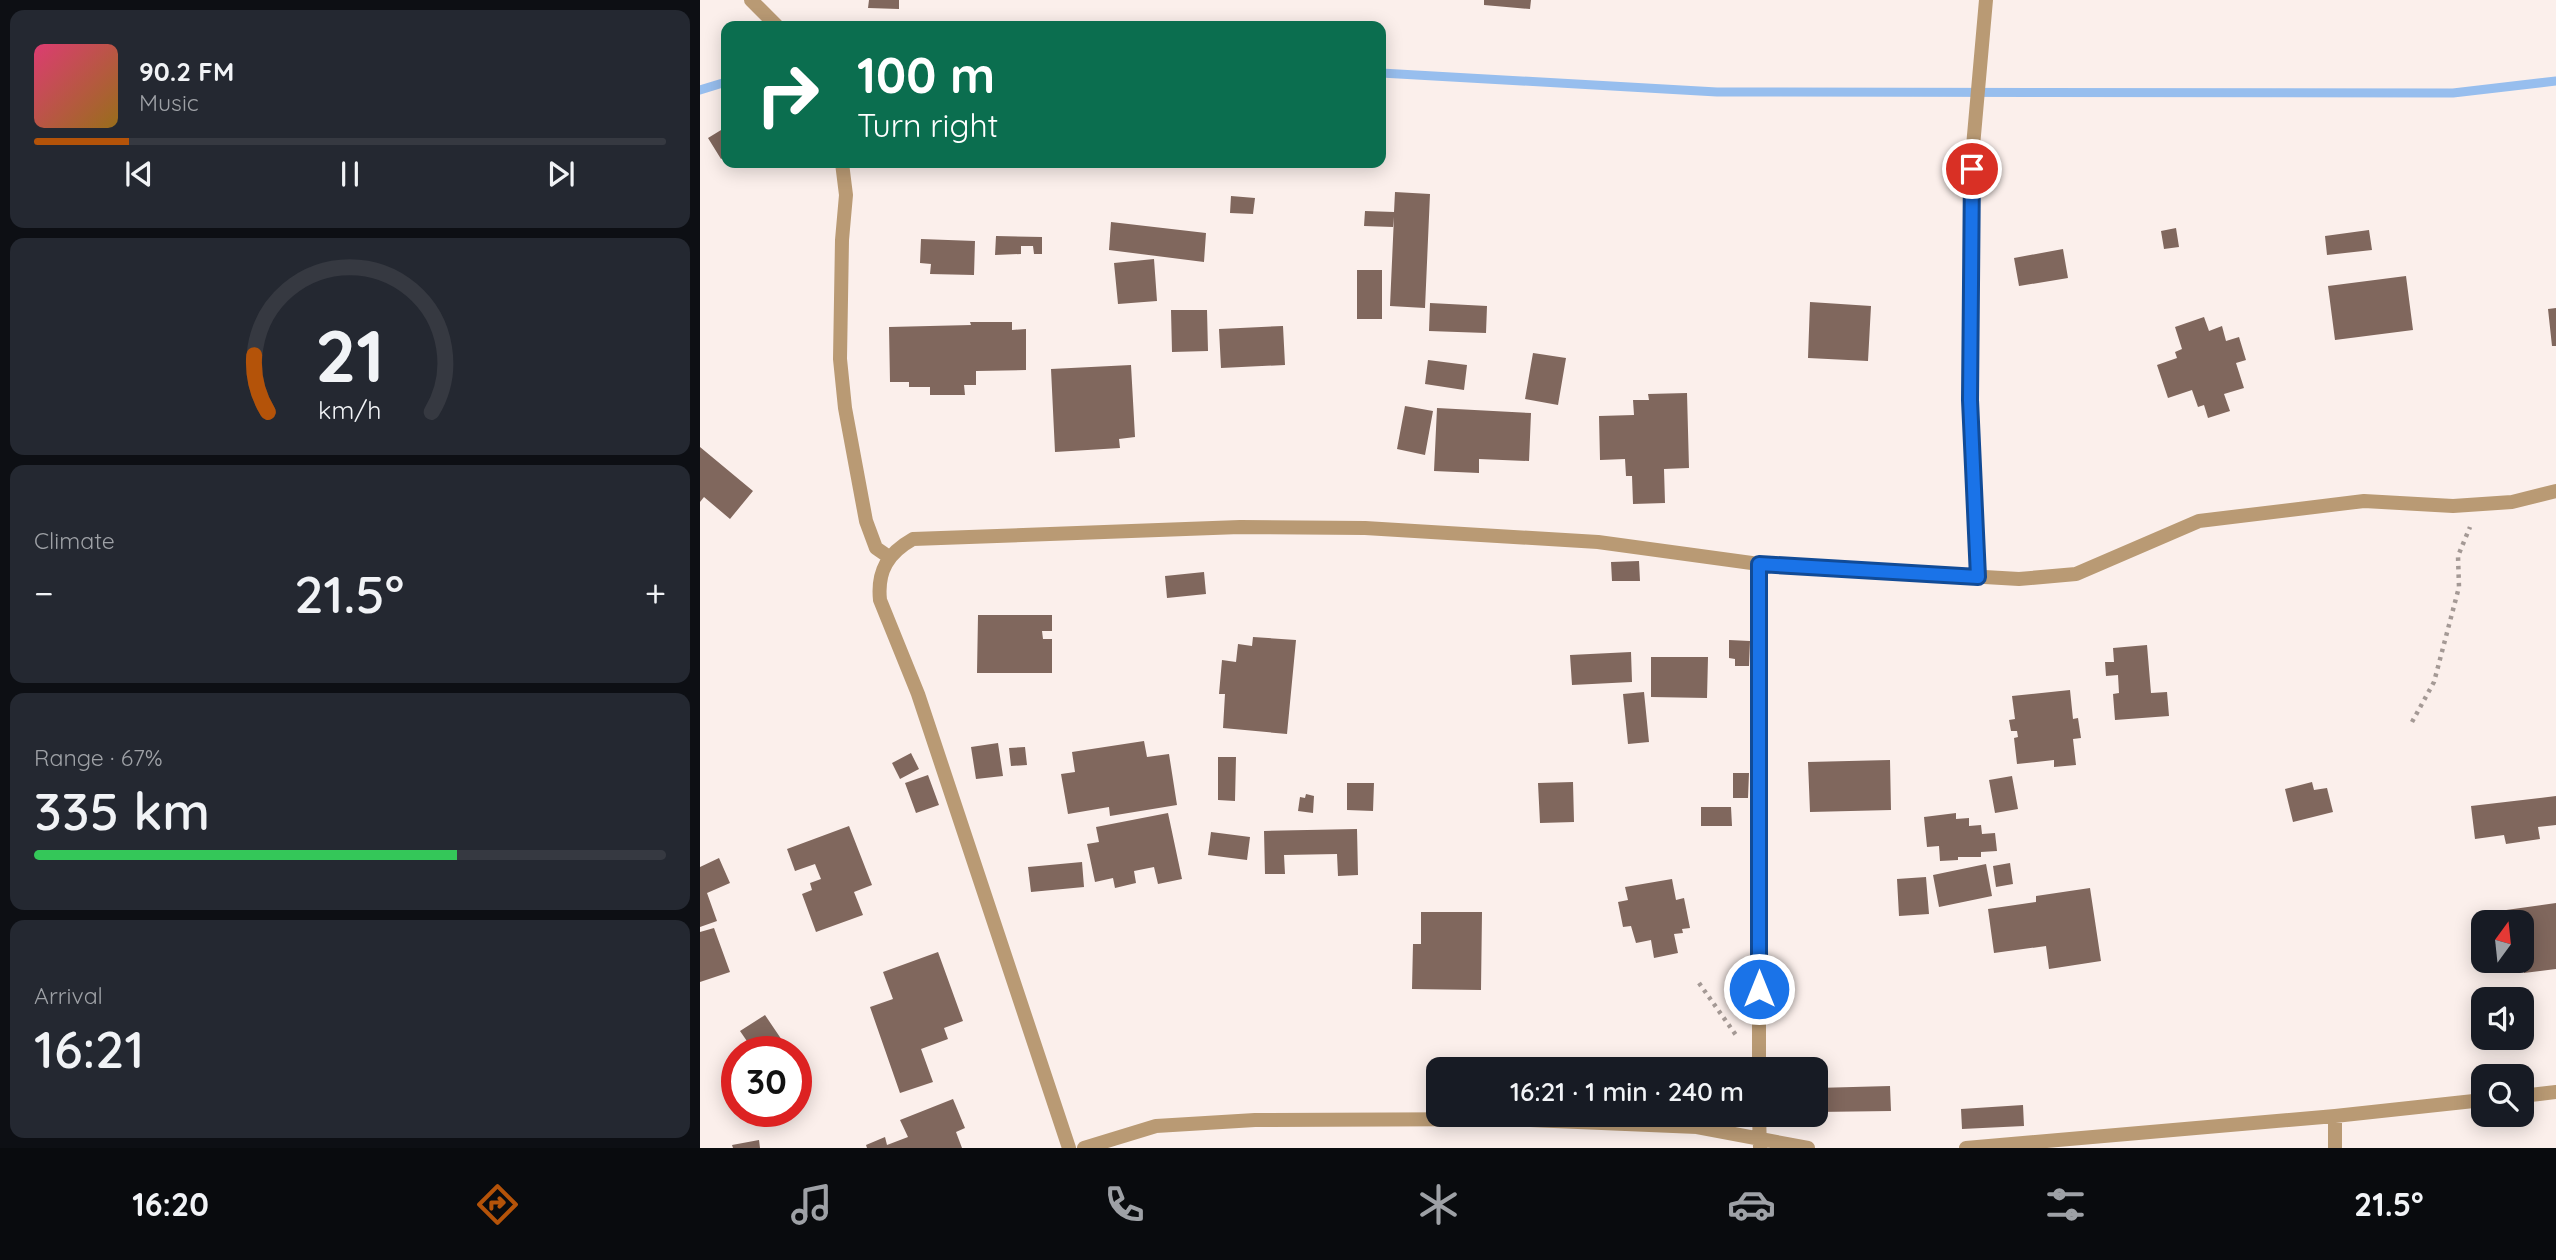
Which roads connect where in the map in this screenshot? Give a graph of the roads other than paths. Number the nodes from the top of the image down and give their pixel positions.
1 (751, 0) edge
2 (1986, 0) edge
3 (772, 21) edge
4 (843, 168) edge
5 (2556, 491) edge
6 (889, 557) junction
7 (1759, 564) junction
8 (1978, 577) junction
9 (1759, 1057) edge
10 (2556, 1092) edge
11 (2534, 1095) edge
12 (2471, 1101) edge
13 (2335, 1116) junction
14 (1760, 1143) edge
15 (1069, 1148) edge
16 (1084, 1148) edge
17 (1808, 1148) edge
18 (1966, 1148) edge
19 (2335, 1148) edge

1 - 3 street
2 - 8 street
4 - 6 street
5 - 8 street
6 - 7 street
6 - 15 street
7 - 8 street
7 - 9 street
10 - 11 street
12 - 13 street
13 - 18 street
13 - 19 street
14 - 16 street
14 - 17 street

